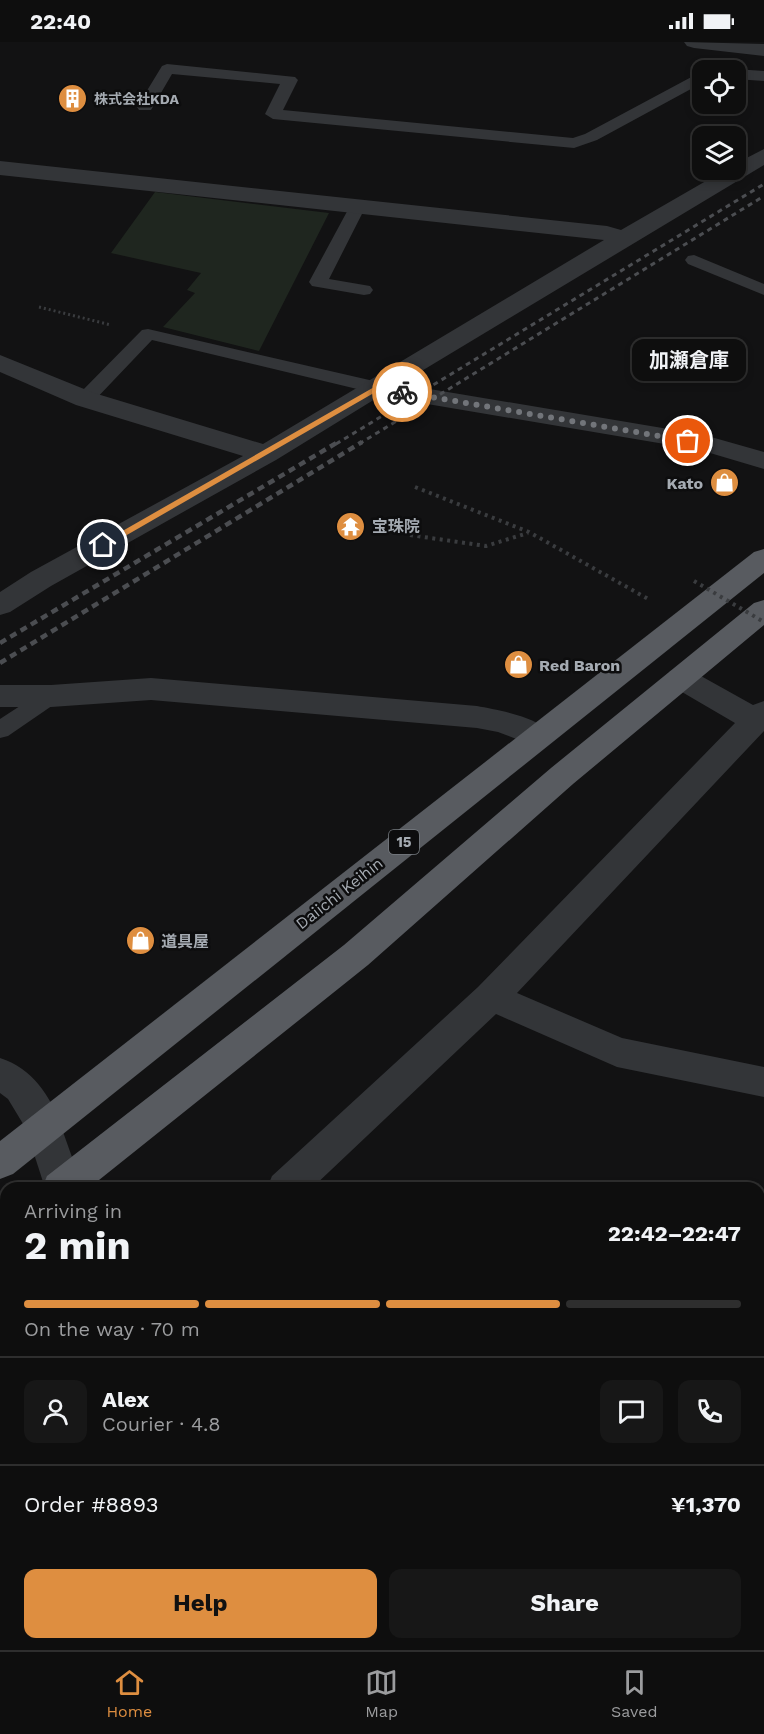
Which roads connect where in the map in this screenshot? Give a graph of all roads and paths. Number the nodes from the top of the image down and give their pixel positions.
1 (694, 42) edge
2 (701, 42) edge
3 (764, 50) edge
4 (746, 75) edge
5 (764, 76) edge
6 (692, 82) edge
7 (145, 107) dead end
8 (764, 156) edge
9 (0, 168) edge
10 (358, 206) junction
11 (623, 238) junction
12 (694, 260) dead end
13 (364, 290) dead end
14 (764, 290) edge
15 (39, 307) dead end
16 (148, 334) junction
17 (0, 363) edge
18 (378, 388) junction
19 (85, 399) junction
20 (266, 454) junction
21 (764, 462) edge
22 (415, 486) dead end
23 (529, 532) junction
24 (410, 535) dead end
25 (764, 558) edge
26 (694, 581) dead end
27 (656, 603) dead end
28 (0, 606) edge
29 (764, 610) edge
30 (764, 622) edge
31 (681, 678) junction
32 (0, 696) edge
33 (51, 696) junction
34 (755, 729) edge
35 (0, 730) edge
36 (537, 736) junction
37 (491, 997) junction
38 (0, 1074) edge
39 (764, 1082) edge
40 (44, 1126) junction
41 (0, 1139) edge
42 (0, 1163) edge
43 (61, 1182) edge
44 (69, 1182) edge
45 (292, 1182) edge

1 - 2 street
2 - 3 street
4 - 5 lane
6 - 7 lane
8 - 11 street
9 - 10 street
10 - 11 street
10 - 13 lane
11 - 18 street
12 - 14 lane
15 - 16 path
16 - 18 lane
16 - 19 lane
17 - 19 street
18 - 20 street
18 - 21 street
19 - 20 street
20 - 28 street
22 - 23 path
23 - 24 path
23 - 27 path
25 - 36 highway, Daiichi Keihin / 15
26 - 30 path, bridge
29 - 31 highway
31 - 34 street
31 - 44 highway
32 - 33 street
33 - 35 lane
33 - 36 street
34 - 37 street
36 - 40 highway, Daiichi Keihin / 15
37 - 39 street
37 - 45 street
38 - 40 street
40 - 41 highway
40 - 42 highway, Daiichi Keihin / 15
40 - 43 street

